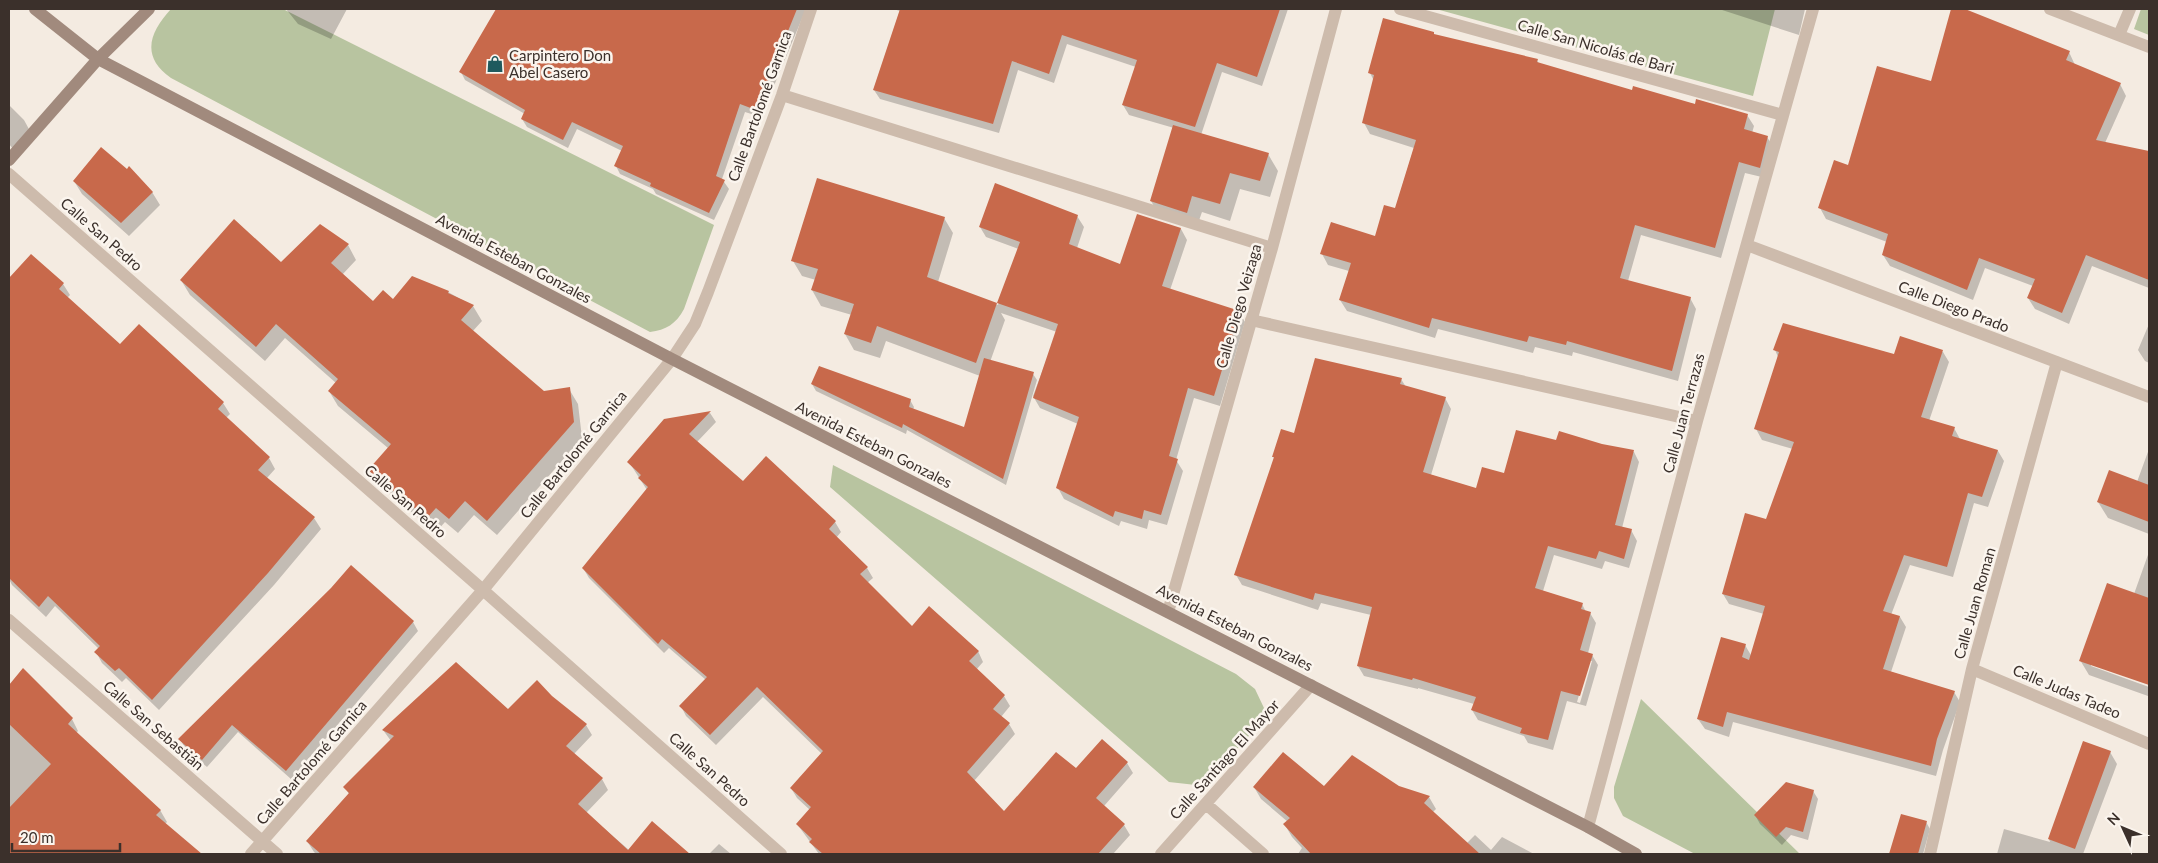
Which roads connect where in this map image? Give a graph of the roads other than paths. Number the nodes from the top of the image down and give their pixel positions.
1 (35, 9) edge
2 (149, 9) edge
3 (811, 9) edge
4 (1336, 9) edge
5 (1400, 9) edge
6 (1813, 9) edge
7 (2050, 9) edge
8 (2130, 9) edge
9 (2119, 35) junction
10 (2149, 47) edge
11 (98, 59) junction
12 (782, 95) junction
13 (1783, 115) junction
14 (9, 160) edge
15 (9, 174) edge
16 (1746, 245) junction
17 (1272, 248) junction
18 (1251, 320) junction
19 (672, 359) junction
20 (2057, 362) junction
21 (2149, 396) edge
22 (1697, 421) junction
23 (484, 590) junction
24 (1168, 612) junction
25 (9, 620) edge
26 (1972, 669) junction
27 (1311, 685) junction
28 (2149, 744) edge
29 (1206, 804) junction
30 (1588, 827) junction
31 (262, 841) junction
32 (251, 854) edge
33 (277, 854) edge
34 (781, 854) edge
35 (1161, 854) edge
36 (1263, 854) edge
37 (1636, 854) edge
38 (1930, 854) edge

1 - 11 street, Avenida Esteban Gonzales
2 - 11 street
3 - 12 street, Calle Bartolomé Garnica
4 - 17 street, Calle Diego Veizaga
5 - 13 street, Calle San Nicolás de Bari
6 - 13 street, Calle Juan Terrazas
7 - 9 street
8 - 9 street
9 - 10 street
11 - 14 street
11 - 19 street, Avenida Esteban Gonzales
12 - 17 street
12 - 19 street, Calle Bartolomé Garnica
13 - 16 street, Calle Juan Terrazas
15 - 23 street, Calle San Pedro
16 - 20 street, Calle Diego Prado
16 - 22 street, Calle Juan Terrazas
17 - 18 street, Calle Diego Veizaga
18 - 22 street
18 - 24 street, Calle Diego Veizaga
19 - 23 street, Calle Bartolomé Garnica
19 - 24 street, Avenida Esteban Gonzales
20 - 21 street, Calle Diego Prado
20 - 26 street, Calle Juan Roman
22 - 30 street, Calle Juan Terrazas
23 - 31 street, Calle Bartolomé Garnica
23 - 34 street, Calle San Pedro
24 - 27 street, Avenida Esteban Gonzales
25 - 31 street, Calle San Sebastián
26 - 28 street, Calle Judas Tadeo
26 - 38 street, Calle Juan Roman
27 - 29 street, Calle Santiago El Mayor
27 - 30 street, Avenida Esteban Gonzales
29 - 35 street, Calle Santiago El Mayor
29 - 36 street
30 - 37 street, Avenida Esteban Gonzales
31 - 32 street, Calle Bartolomé Garnica
31 - 33 street, Calle San Sebastián

